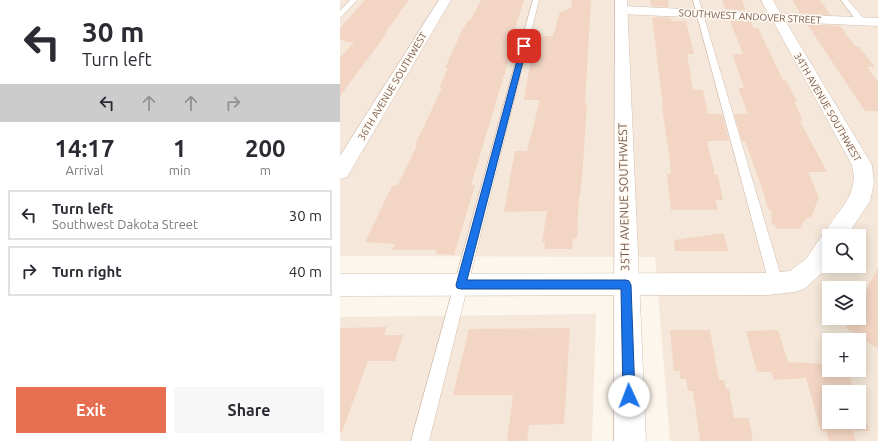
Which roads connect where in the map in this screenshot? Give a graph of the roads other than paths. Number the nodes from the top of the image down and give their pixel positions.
1 (354, 0) edge
2 (445, 0) edge
3 (536, 0) edge
4 (696, 0) edge
5 (767, 0) edge
6 (844, 0) edge
7 (621, 5) edge
8 (699, 14) junction
9 (340, 15) edge
10 (777, 18) junction
11 (862, 22) junction
12 (878, 22) edge
13 (340, 172) edge
14 (840, 229) edge
15 (822, 254) edge
16 (786, 282) junction
17 (461, 285) junction
18 (626, 285) junction
19 (340, 286) edge
20 (420, 441) edge
21 (630, 441) edge

1 - 9 lane
2 - 13 street, 36TH AVENUE SOUTHWEST
3 - 17 lane
4 - 8 lane
5 - 10 street, 34TH AVENUE SOUTHWEST
6 - 11 lane
7 - 8 street, SOUTHWEST ANDOVER STREET
7 - 18 street, 35TH AVENUE SOUTHWEST
8 - 10 street, SOUTHWEST ANDOVER STREET
8 - 16 lane
10 - 11 street, SOUTHWEST ANDOVER STREET
10 - 14 street, 34TH AVENUE SOUTHWEST
11 - 12 street, SOUTHWEST ANDOVER STREET
15 - 16 street
16 - 18 street
17 - 18 street
17 - 19 street
17 - 20 lane
18 - 21 street, 35TH AVENUE SOUTHWEST

